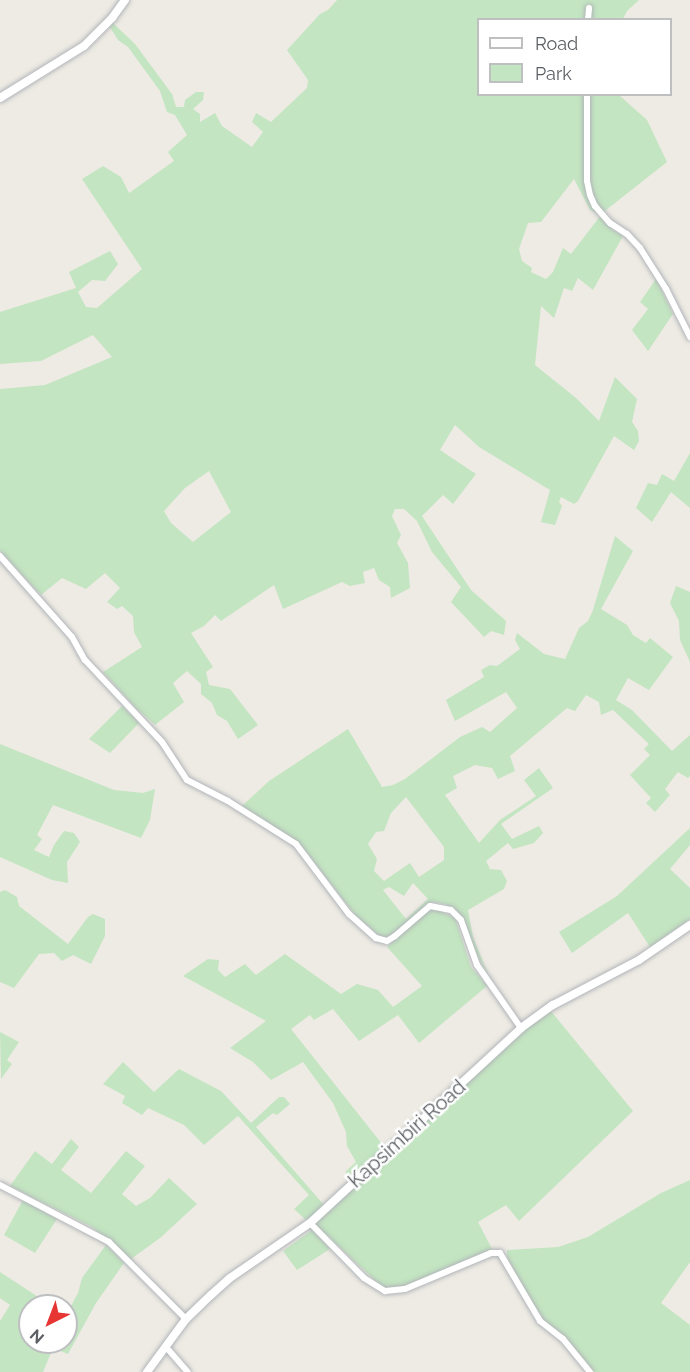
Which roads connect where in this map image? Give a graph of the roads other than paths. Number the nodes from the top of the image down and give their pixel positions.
1 (125, 0) edge
2 (589, 8) dead end
3 (588, 18) edge
4 (587, 96) edge
5 (0, 98) edge
6 (690, 337) edge
7 (0, 556) edge
8 (690, 925) edge
9 (521, 1028) junction
10 (0, 1185) edge
11 (310, 1223) junction
12 (186, 1319) junction
13 (166, 1347) junction
14 (147, 1372) edge
15 (188, 1372) edge
16 (590, 1372) edge

1 - 5 street
2 - 3 street
4 - 6 street
7 - 9 street
8 - 9 street, Kapsimbiri Road
9 - 11 street, Kapsimbiri Road
10 - 12 street
11 - 12 street, Kapsimbiri Road
11 - 16 street
12 - 13 street, Kapsimbiri Road
13 - 14 street, Kapsimbiri Road
13 - 15 street

